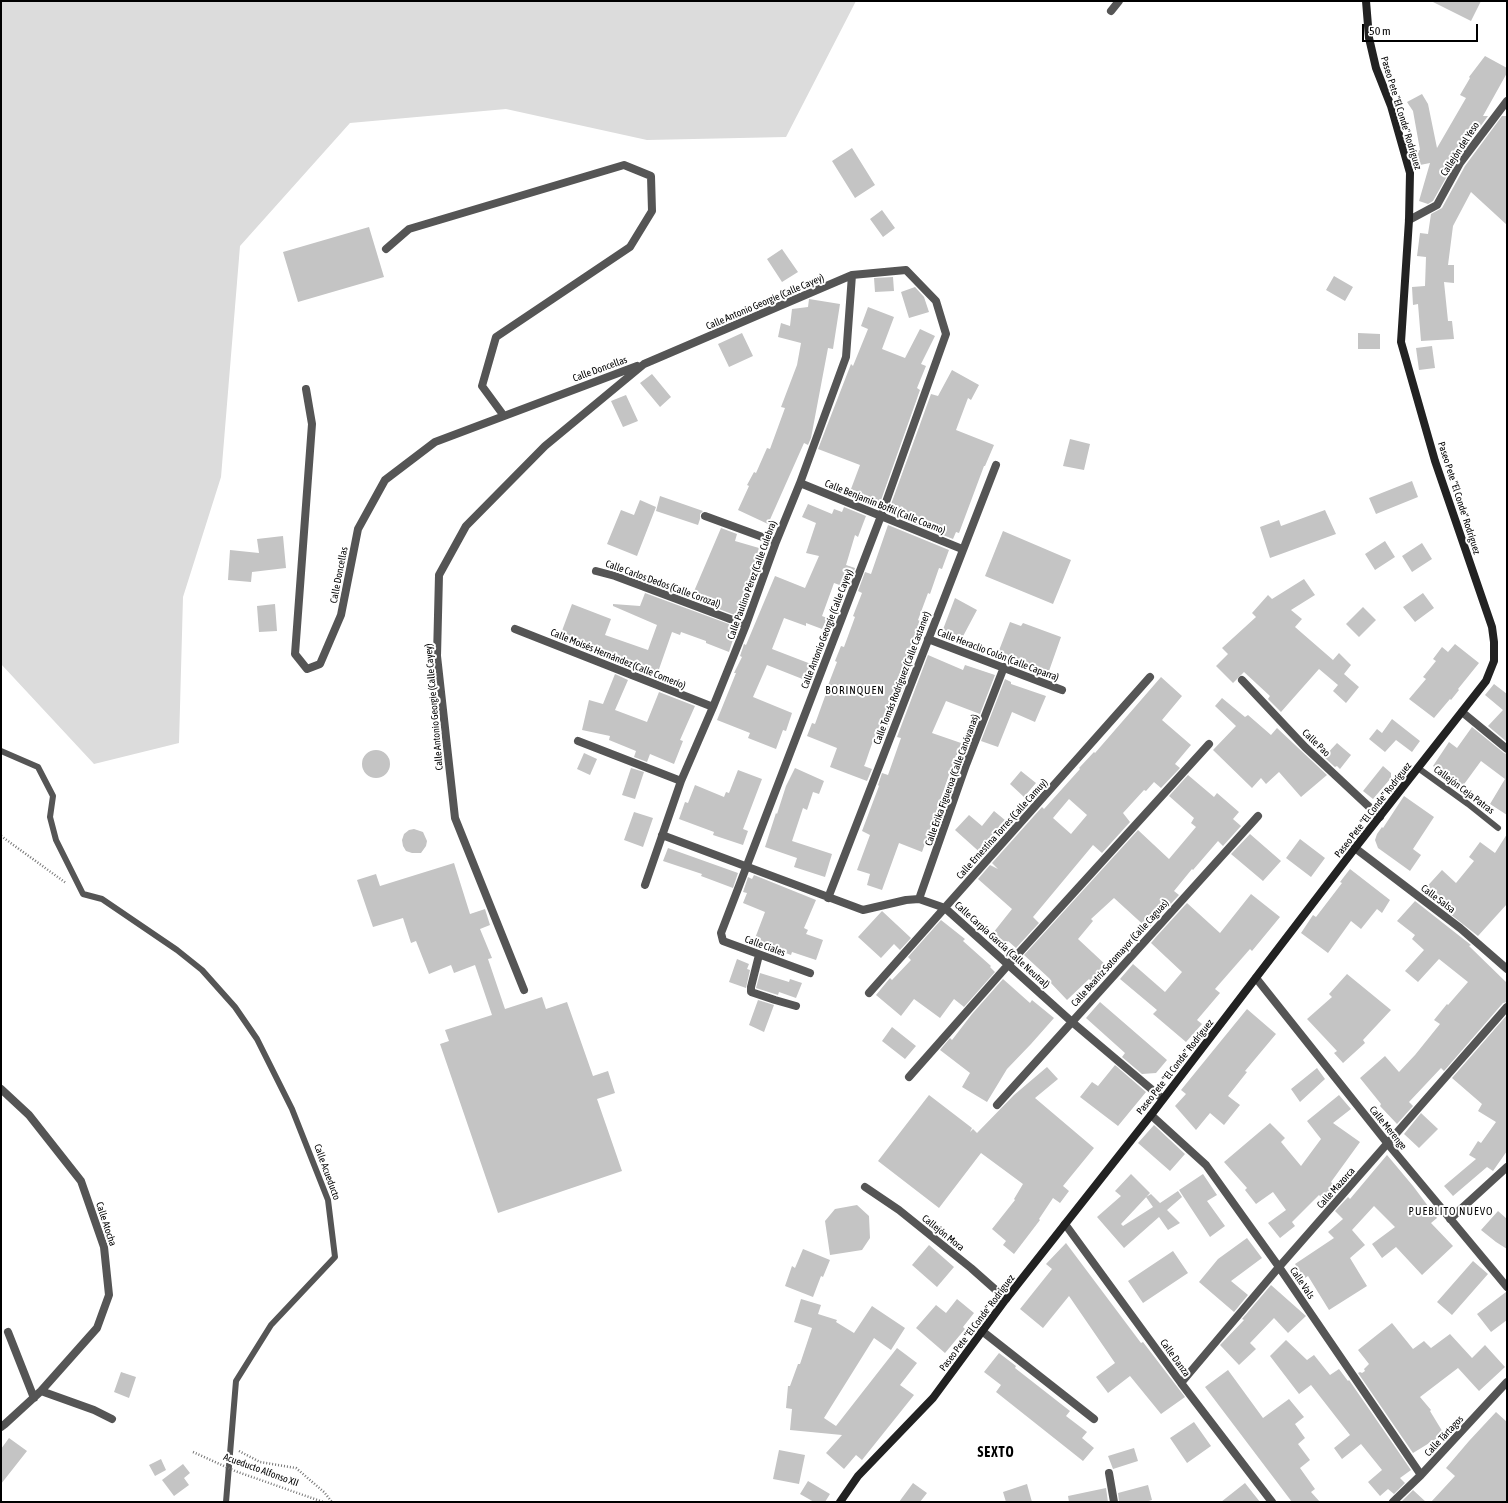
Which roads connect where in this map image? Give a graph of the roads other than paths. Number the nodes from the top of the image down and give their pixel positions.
1 (1119, 1) edge
2 (1366, 1) edge
3 (1112, 11) dead end
4 (1505, 105) edge
5 (1410, 220) junction
6 (386, 249) dead end
7 (852, 276) junction
8 (644, 364) junction
9 (306, 390) dead end
10 (504, 416) junction
11 (996, 466) dead end
12 (800, 483) junction
13 (705, 516) dead end
14 (882, 516) junction
15 (776, 542) junction
16 (962, 549) junction
17 (596, 571) dead end
18 (746, 625) junction
19 (515, 629) dead end
20 (928, 638) junction
21 (1004, 668) junction
22 (1150, 677) dead end
23 (1242, 680) dead end
24 (1062, 690) dead end
25 (713, 708) junction
26 (1462, 712) junction
27 (578, 741) dead end
28 (1209, 744) dead end
29 (1507, 749) edge
30 (1, 751) edge
31 (1418, 768) junction
32 (681, 781) junction
33 (1258, 816) dead end
34 (1380, 817) junction
35 (1498, 828) dead end
36 (662, 835) junction
37 (1355, 848) junction
38 (746, 867) junction
39 (645, 885) dead end
40 (828, 898) junction
41 (919, 899) junction
42 (945, 908) junction
43 (721, 933) joint
44 (759, 955) junction
45 (1008, 965) junction
46 (1507, 968) edge
47 (810, 973) dead end
48 (1256, 978) junction
49 (524, 990) dead end
50 (869, 993) dead end
51 (796, 1006) dead end
52 (1507, 1006) edge
53 (1072, 1022) junction
54 (909, 1077) dead end
55 (1, 1089) edge
56 (1163, 1099) junction
57 (997, 1105) dead end
58 (1151, 1114) junction
59 (1388, 1144) junction
60 (1507, 1167) edge
61 (865, 1187) dead end
62 (1450, 1219) junction
63 (1065, 1224) junction
64 (1279, 1267) junction
65 (1507, 1287) edge
66 (1006, 1299) junction
67 (982, 1331) junction
68 (8, 1332) dead end
69 (1507, 1382) edge
70 (1181, 1383) junction
71 (41, 1391) junction
72 (34, 1398) junction
73 (112, 1419) dead end
74 (1094, 1419) dead end
75 (1, 1427) edge
76 (1109, 1473) dead end
77 (1421, 1475) junction
78 (226, 1502) edge
79 (840, 1502) edge
80 (1114, 1502) edge
81 (1272, 1502) edge
82 (1394, 1502) edge

1 - 3 street
2 - 5 street, Paseo Pete "El Conde" Rodríguez
4 - 5 street, Callejón del Yeso
5 - 26 street, Paseo Pete "El Conde" Rodríguez
6 - 10 street
7 - 8 street, Calle Antonio Georgie (Calle Cayey)
7 - 12 street, Calle Paulino Pérez (Calle Culebra)
7 - 14 street, Calle Antonio Georgie (Calle Cayey)
8 - 10 street, Calle Doncellas
8 - 49 street, Calle Antonio Georgie (Calle Cayey)
9 - 10 street, Calle Doncellas
11 - 16 street, Calle Tomás Rodríguez (Calle Castaner)
12 - 14 street, Calle Benjamín Boffil (Calle Coamo)
12 - 15 street, Calle Paulino Pérez (Calle Culebra)
13 - 15 street
14 - 16 street, Calle Benjamín Boffil (Calle Coamo)
14 - 38 street, Calle Antonio Georgie (Calle Cayey)
15 - 18 street, Calle Paulino Pérez (Calle Culebra)
16 - 20 street, Calle Tomás Rodríguez (Calle Castaner)
17 - 18 street, Calle Carlos Dedos (Calle Corozal)
18 - 25 street, Calle Paulino Pérez (Calle Culebra)
19 - 25 street, Calle Moisés Hernández (Calle Comerío)
20 - 21 street, Calle Heraclio Colón (Calle Caparra)
20 - 40 street, Calle Tomás Rodríguez (Calle Castaner)
21 - 24 street, Calle Heraclio Colón (Calle Caparra)
21 - 41 street, Calle Erika Figueroa (Calle Canóvanas)
22 - 42 street, Calle Ernestina Torres (Calle Camuy)
23 - 34 street, Calle Pao
25 - 32 street, Calle Paulino Pérez (Calle Culebra)
26 - 29 street
26 - 31 street, Paseo Pete "El Conde" Rodríguez
27 - 32 street
28 - 45 street
30 - 78 lane, Calle Acueducto
31 - 34 street, Paseo Pete "El Conde" Rodríguez
31 - 35 lane, Callejón Ceja Patras
32 - 36 street, Calle Paulino Pérez (Calle Culebra)
33 - 53 street, Calle Beatriz Sotomayor (Calle Caguas)
34 - 37 street, Paseo Pete "El Conde" Rodríguez
36 - 38 street, Calle Carpía García (Calle Neutral)
36 - 39 street, Calle Paulino Pérez (Calle Culebra)
37 - 46 street, Calle Salsa
37 - 48 street, Paseo Pete "El Conde" Rodríguez
38 - 40 street, Calle Carpía García (Calle Neutral)
38 - 43 street, Calle Antonio Georgie (Calle Cayey)
40 - 41 street, Calle Carpía García (Calle Neutral)
41 - 42 street, Calle Carpía García (Calle Neutral)
42 - 45 street, Calle Carpía García (Calle Neutral)
42 - 50 street, Calle Ernestina Torres (Calle Camuy)
43 - 44 street, Calle Ciales
44 - 47 street, Calle Ciales
44 - 51 street
45 - 53 street, Calle Carpía García (Calle Neutral)
45 - 54 street
48 - 56 street, Paseo Pete "El Conde" Rodríguez
48 - 59 street, Calle Merenge
52 - 59 street, Calle Mazorca
53 - 56 street, Calle Carpía García (Calle Neutral)
53 - 57 street, Calle Beatriz Sotomayor (Calle Caguas)
55 - 71 street, Calle Atocha
56 - 58 street, Paseo Pete "El Conde" Rodríguez
58 - 63 street, Paseo Pete "El Conde" Rodríguez
58 - 64 street, Calle Vals
59 - 62 street, Calle Merenge
59 - 64 street, Calle Mazorca
60 - 62 street
61 - 66 street, Callejón Mora
62 - 65 street, Calle Merenge
63 - 66 street, Paseo Pete "El Conde" Rodríguez
63 - 70 street, Calle Danza
64 - 70 street, Calle Mazorca
64 - 77 street, Calle Vals
66 - 67 street, Paseo Pete "El Conde" Rodríguez
67 - 74 street
67 - 79 street, Paseo Pete "El Conde" Rodríguez
68 - 72 street
69 - 77 street, Calle Tártagos
70 - 81 street, Calle Danza
71 - 72 street, Calle Atocha
71 - 73 street
72 - 75 street, Calle Atocha
76 - 80 street
77 - 82 street, Calle Tártagos

